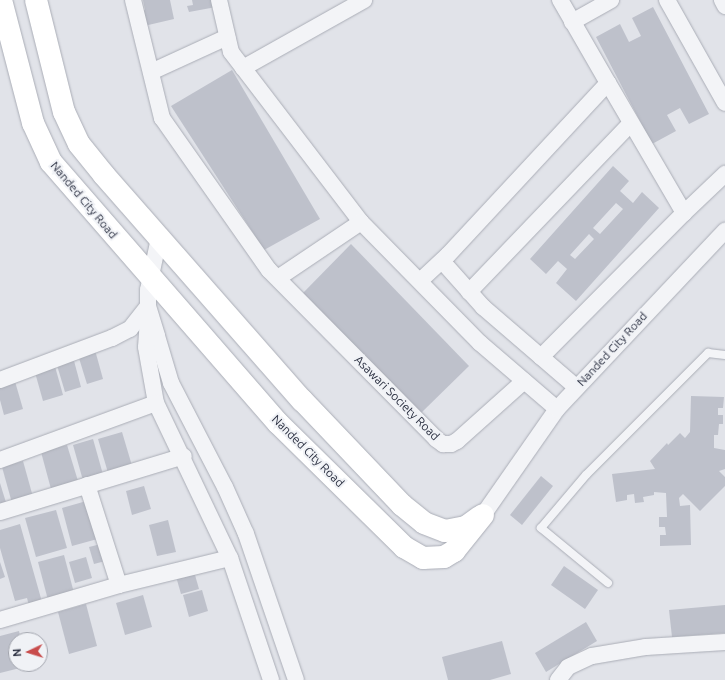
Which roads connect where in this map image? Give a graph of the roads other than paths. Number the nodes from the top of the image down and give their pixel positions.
1 (36, 0) edge
2 (133, 0) edge
3 (219, 0) edge
4 (364, 0) edge
5 (560, 0) edge
6 (611, 0) edge
7 (667, 0) edge
8 (722, 0) edge
9 (725, 6) edge
10 (2, 11) edge
11 (572, 22) junction
12 (228, 37) junction
13 (243, 68) junction
14 (151, 72) junction
15 (608, 83) junction
16 (725, 103) edge
17 (631, 122) junction
18 (725, 174) edge
19 (684, 213) junction
20 (361, 222) junction
21 (725, 231) edge
22 (159, 238) junction
23 (442, 261) junction
24 (150, 276) junction
25 (278, 278) junction
26 (421, 280) junction
27 (469, 292) junction
28 (148, 306) junction
29 (725, 355) edge
30 (541, 357) junction
31 (0, 380) edge
32 (524, 381) junction
33 (576, 387) junction
34 (156, 403) junction
35 (557, 409) junction
36 (184, 456) junction
37 (0, 460) edge
38 (87, 485) junction
39 (0, 512) edge
40 (483, 515) junction
41 (230, 558) junction
42 (608, 583) dead end
43 (119, 585) junction
44 (0, 620) edge
45 (725, 642) edge
46 (271, 680) edge
47 (296, 680) edge
48 (558, 680) edge

1 - 22 street, Nanded City Road
2 - 14 street, Asawari Society Road
3 - 12 street
4 - 13 street
5 - 11 street
6 - 11 street
7 - 16 street
8 - 9 street
10 - 24 street, Nanded City Road
11 - 15 street
12 - 13 street
12 - 14 street
13 - 20 street
14 - 25 street, Asawari Society Road
15 - 17 street
15 - 23 street
17 - 19 street
17 - 27 street
18 - 19 street
19 - 30 street
20 - 25 street
20 - 26 street
21 - 33 street, Nanded City Road
22 - 24 street
22 - 40 street, Nanded City Road
23 - 26 street
23 - 27 street
24 - 28 street
24 - 40 street, Nanded City Road
25 - 32 street, Asawari Society Road
26 - 32 street
27 - 30 street
28 - 31 street
28 - 34 street
28 - 47 street
29 - 42 lane
30 - 33 street
32 - 35 street
33 - 35 street, Nanded City Road
34 - 36 street
34 - 37 street
35 - 40 street, Nanded City Road
36 - 38 street
36 - 41 street
38 - 39 street
38 - 43 street
41 - 43 street
41 - 46 street
43 - 44 street
45 - 48 street

